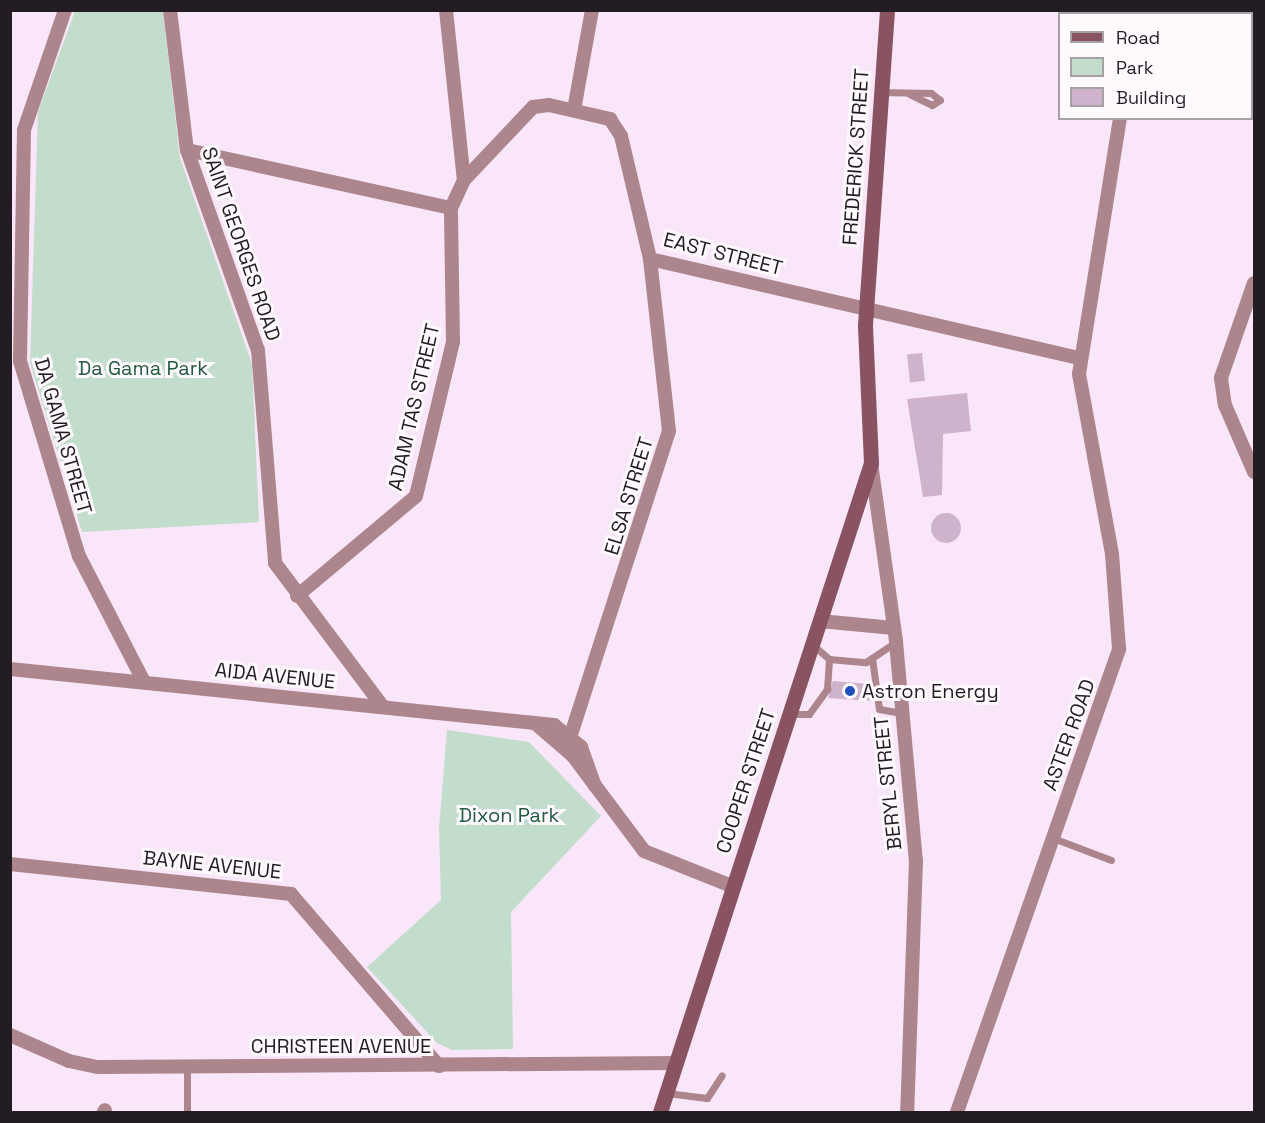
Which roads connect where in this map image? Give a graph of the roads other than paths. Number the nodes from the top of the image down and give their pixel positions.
1 (64, 10) edge
2 (170, 10) edge
3 (446, 10) edge
4 (592, 10) edge
5 (887, 10) edge
6 (881, 92) junction
7 (909, 94) dead end
8 (574, 110) junction
9 (1120, 120) edge
10 (187, 150) junction
11 (464, 180) junction
12 (451, 208) junction
13 (650, 259) junction
14 (1254, 284) edge
15 (866, 307) junction
16 (1080, 358) junction
17 (871, 463) junction
18 (1254, 472) edge
19 (297, 596) junction
20 (820, 621) junction
21 (895, 635) junction
22 (812, 645) junction
23 (873, 658) junction
24 (829, 659) junction
25 (10, 669) edge
26 (144, 682) junction
27 (383, 707) junction
28 (902, 713) junction
29 (790, 714) junction
30 (536, 724) junction
31 (568, 732) junction
32 (561, 745) junction
33 (595, 786) junction
34 (1053, 838) junction
35 (1111, 860) dead end
36 (10, 864) edge
37 (734, 887) junction
38 (10, 1035) edge
39 (677, 1063) junction
40 (187, 1066) junction
41 (438, 1066) junction
42 (722, 1075) dead end
43 (665, 1105) edge
44 (187, 1113) edge
45 (907, 1113) edge
46 (957, 1113) edge

1 - 26 street, DA GAMA STREET
2 - 10 street, SAINT GEORGES ROAD
3 - 11 street
4 - 8 street
5 - 6 main road, FREDERICK STREET
6 - 7 lane
6 - 15 main road, FREDERICK STREET
8 - 11 street, EAST STREET
8 - 13 street, EAST STREET
9 - 16 street, ASTER ROAD
10 - 12 street
10 - 19 street, SAINT GEORGES ROAD
11 - 12 street, EAST STREET
12 - 19 street, ADAM TAS STREET
13 - 15 street, EAST STREET
13 - 31 street, ELSA STREET
14 - 18 street
15 - 16 street, EAST STREET
15 - 17 main road, BERYL STREET
16 - 34 street, ASTER ROAD
17 - 20 main road, COOPER STREET
17 - 21 street, BERYL STREET
19 - 27 street, SAINT GEORGES ROAD
20 - 21 street
20 - 22 main road, COOPER STREET
21 - 23 lane
21 - 28 street, BERYL STREET
22 - 24 lane
22 - 29 main road, COOPER STREET
23 - 24 lane
23 - 28 lane
24 - 29 lane
25 - 26 street, AIDA AVENUE
26 - 27 street, AIDA AVENUE
27 - 30 street, AIDA AVENUE
28 - 45 street, BERYL STREET
29 - 37 main road, COOPER STREET
30 - 31 street, AIDA AVENUE
30 - 32 street
31 - 32 street, ELSA STREET
31 - 33 street
32 - 33 street
33 - 37 street
34 - 35 lane
34 - 46 street, ASTER ROAD
36 - 41 street, BAYNE AVENUE
37 - 39 main road, COOPER STREET
38 - 40 street, CHRISTEEN AVENUE
39 - 41 street, CHRISTEEN AVENUE
39 - 43 main road, COOPER STREET
40 - 41 street, CHRISTEEN AVENUE
40 - 44 lane
42 - 43 lane

